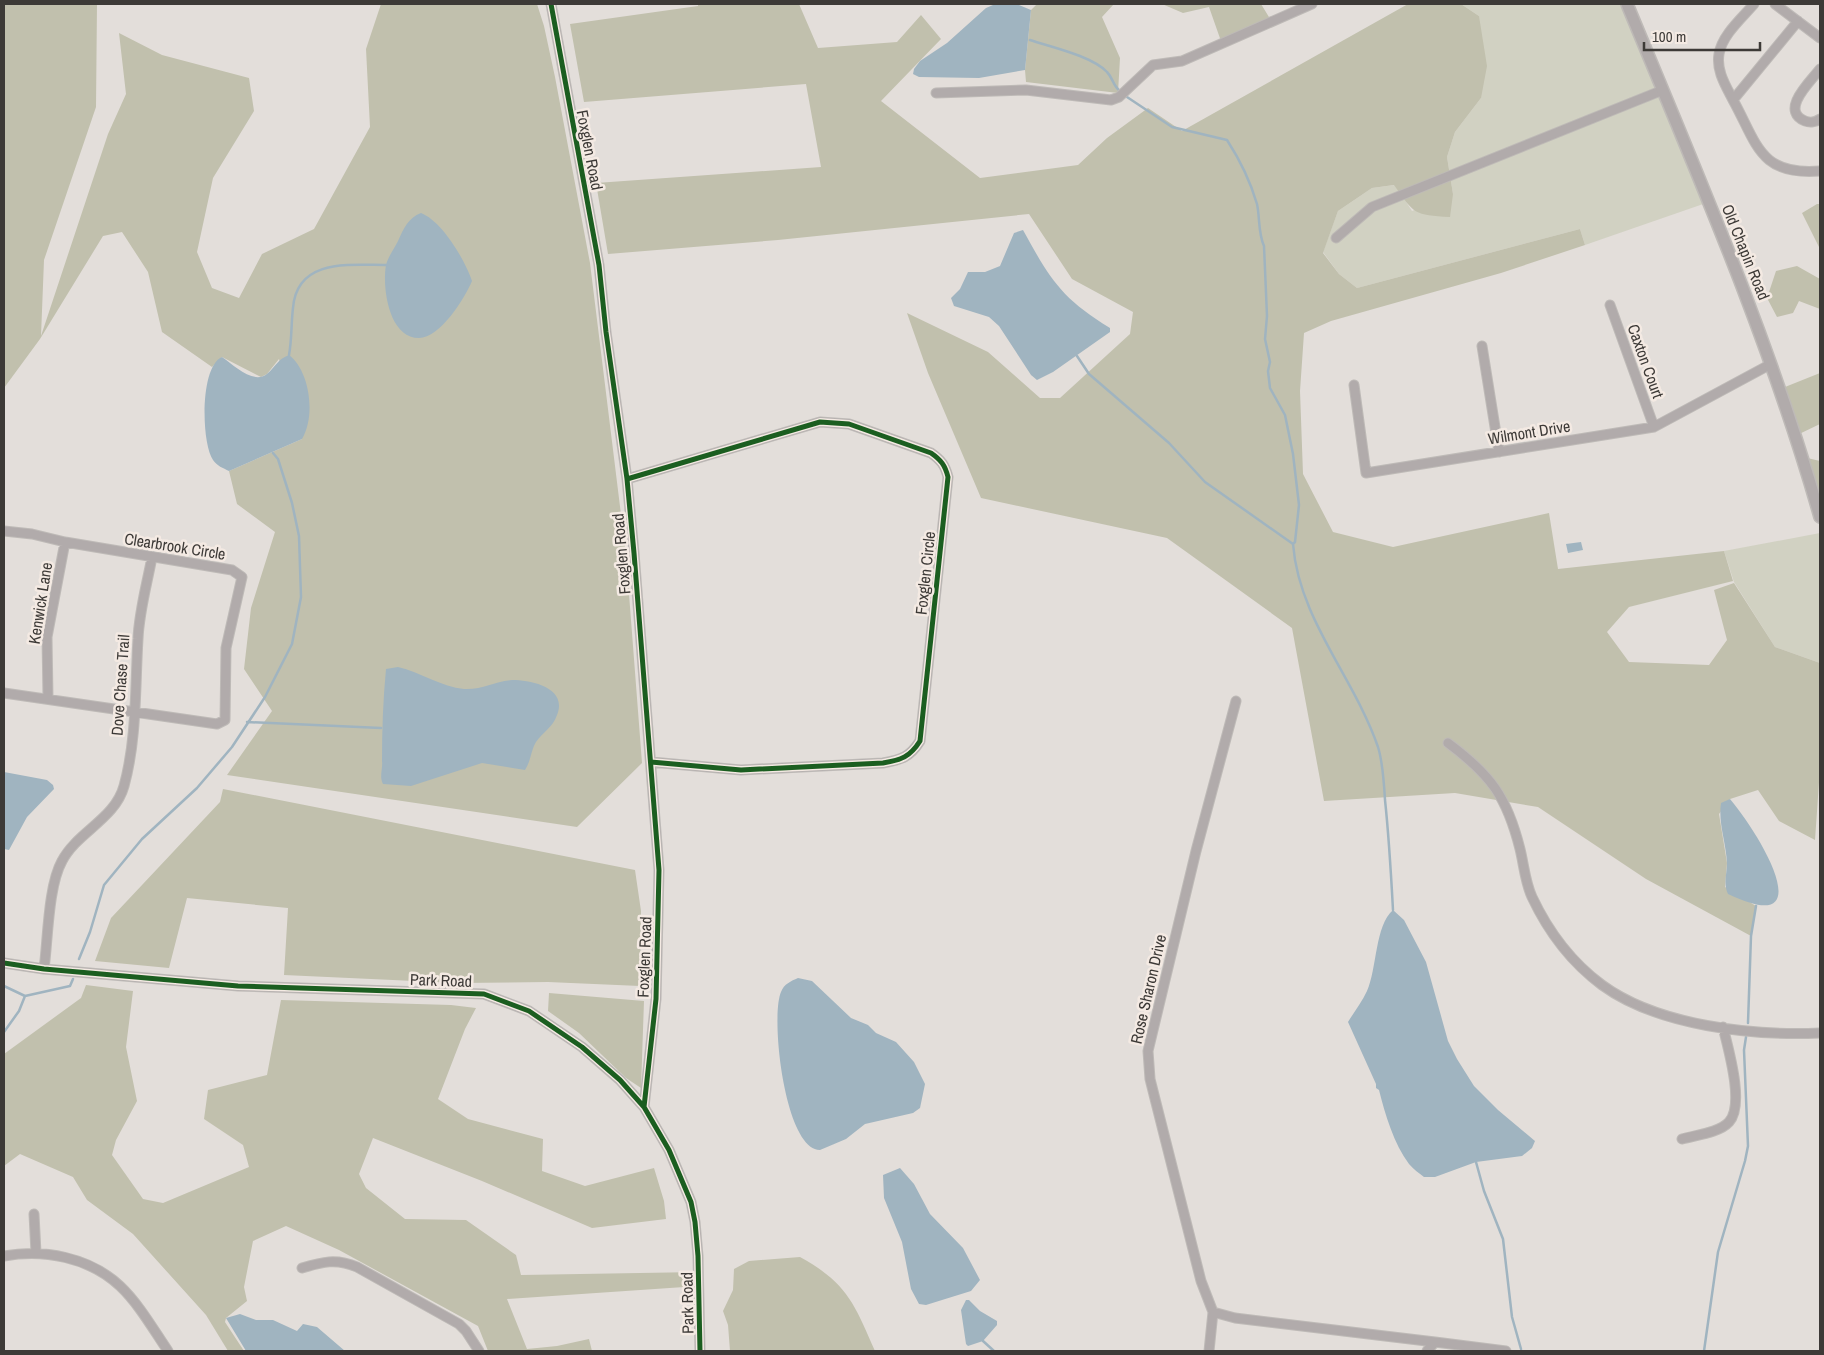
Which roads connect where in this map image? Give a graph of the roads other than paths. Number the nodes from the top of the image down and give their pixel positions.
1 (551, 4) edge
2 (1312, 4) edge
3 (1627, 4) edge
4 (1754, 4) edge
5 (1774, 4) edge
6 (1798, 21) junction
7 (1820, 38) edge
8 (1820, 70) edge
9 (1663, 90) junction
10 (936, 93) dead end
11 (1733, 100) junction
12 (1820, 119) edge
13 (1820, 171) edge
14 (1336, 238) dead end
15 (1610, 305) dead end
16 (1482, 346) dead end
17 (1771, 364) junction
18 (1354, 385) dead end
19 (1654, 427) junction
20 (1499, 452) junction
21 (627, 479) junction
22 (1820, 517) edge
23 (4, 531) edge
24 (65, 542) junction
25 (152, 557) junction
26 (4, 693) edge
27 (48, 698) junction
28 (1236, 701) dead end
29 (136, 712) junction
30 (1448, 743) dead end
31 (651, 762) junction
32 (4, 963) edge
33 (44, 969) junction
34 (1723, 1027) junction
35 (1820, 1033) edge
36 (644, 1107) junction
37 (1682, 1139) dead end
38 (34, 1214) dead end
39 (36, 1253) junction
40 (4, 1256) edge
41 (302, 1268) dead end
42 (1213, 1312) junction
43 (1434, 1342) junction
44 (166, 1351) edge
45 (479, 1351) edge
46 (700, 1351) edge
47 (1209, 1351) edge
48 (1427, 1351) edge
49 (1506, 1351) edge

1 - 21 street, Foxglen Road
2 - 10 street
3 - 9 street, Old Chapin Road
4 - 11 street
5 - 6 street
6 - 7 street
6 - 11 street
8 - 12 street
9 - 14 street
9 - 17 street, Old Chapin Road
11 - 13 street
15 - 19 street, Caxton Court
16 - 20 street
17 - 19 street, Wilmont Drive
17 - 22 street, Old Chapin Road
18 - 20 street, Wilmont Drive
19 - 20 street, Wilmont Drive
21 - 31 street, Foxglen Road
21 - 31 street, Foxglen Circle
23 - 24 street, Clearbrook Circle
24 - 25 street, Clearbrook Circle
24 - 27 street, Kenwick Lane
25 - 29 street, Dove Chase Trail
25 - 29 street, Clearbrook Circle
26 - 27 street, Clearbrook Circle
27 - 29 street, Clearbrook Circle
28 - 42 street, Rose Sharon Drive
29 - 33 street, Dove Chase Trail
30 - 34 street
31 - 36 street, Foxglen Road
32 - 33 street, Park Road
33 - 36 street, Park Road
34 - 35 street
34 - 37 street
36 - 46 street, Park Road
38 - 39 street
39 - 40 street
39 - 44 street
41 - 45 street
42 - 43 street
42 - 47 street, Rose Sharon Drive
43 - 48 street
43 - 49 street

